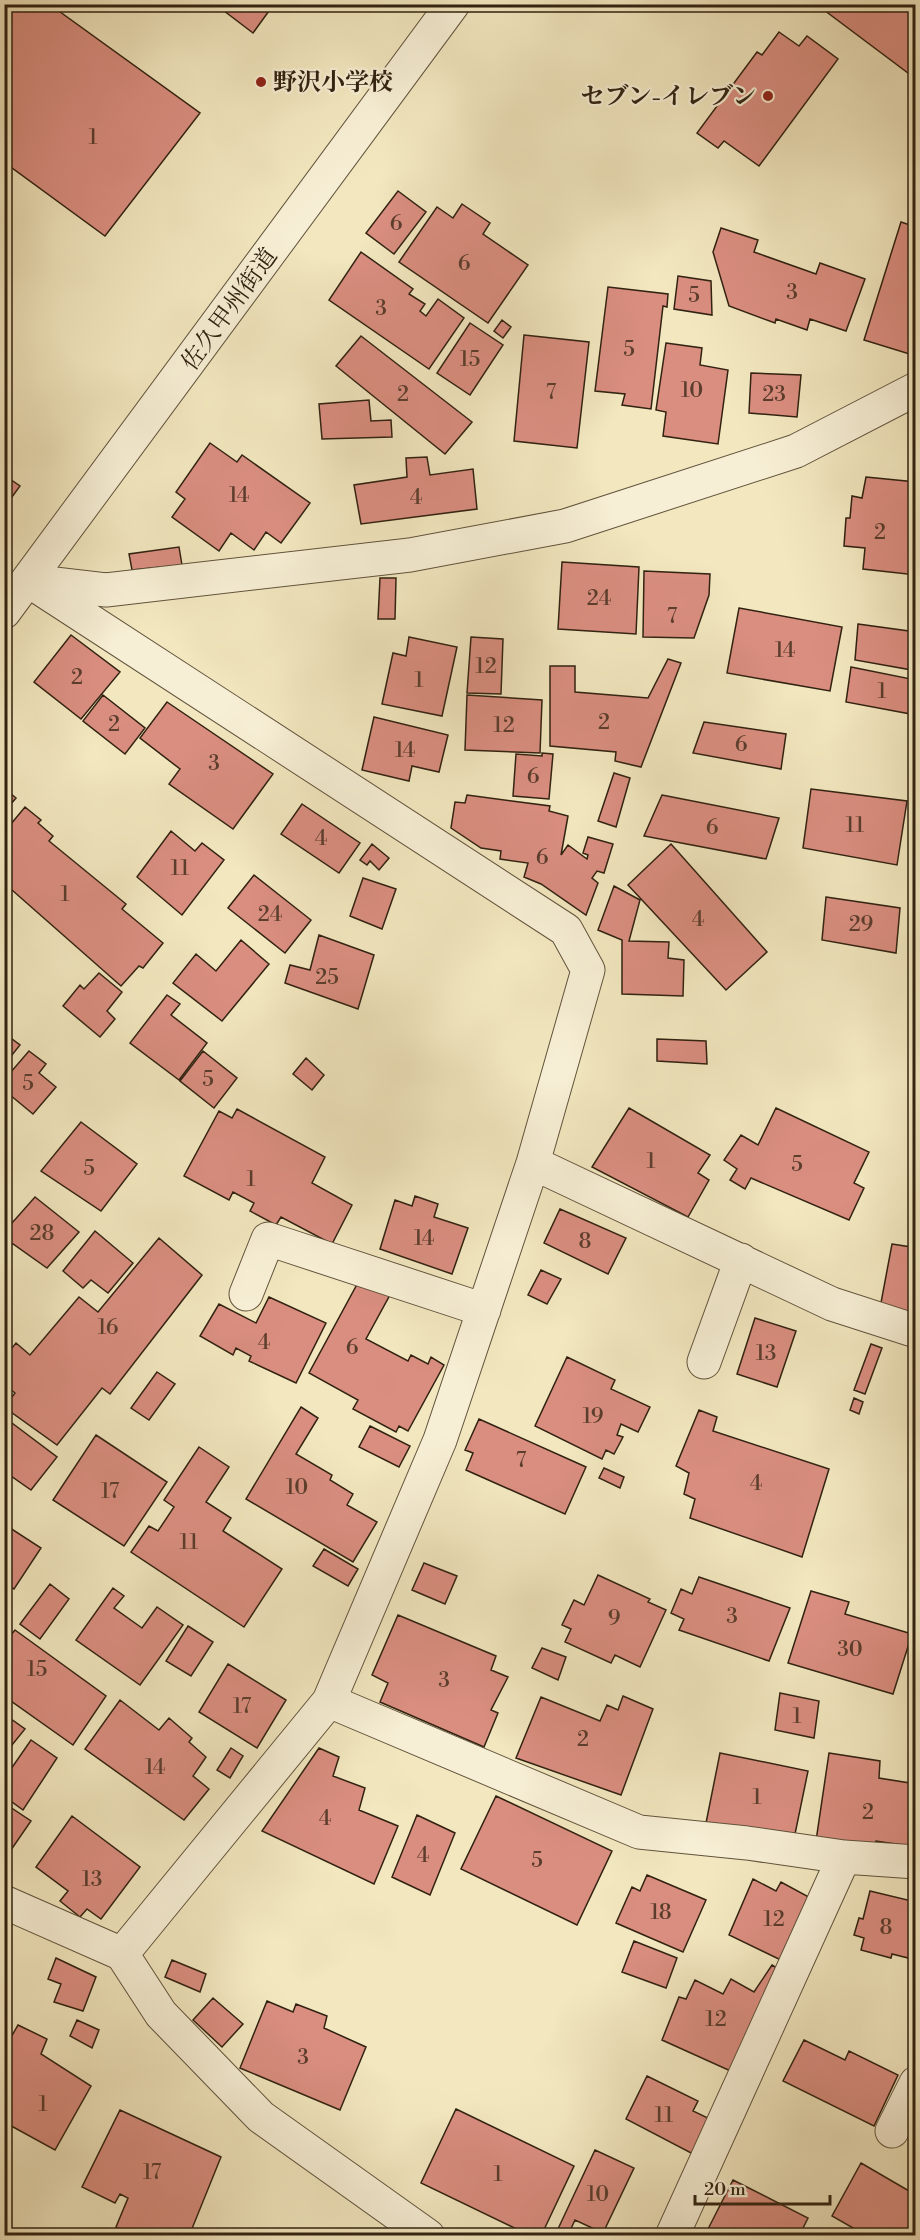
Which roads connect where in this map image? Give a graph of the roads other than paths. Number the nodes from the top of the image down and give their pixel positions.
1 (453, 4) edge
2 (915, 389) edge
3 (28, 581) junction
4 (4, 612) edge
5 (533, 1163) junction
6 (741, 1260) junction
7 (246, 1294) dead end
8 (484, 1310) junction
9 (915, 1331) edge
10 (704, 1362) dead end
11 (329, 1701) junction
12 (844, 1857) junction
13 (915, 1862) edge
14 (4, 1902) edge
15 (122, 1954) junction
16 (915, 2083) edge
17 (892, 2131) dead end
18 (428, 2235) edge
19 (672, 2235) edge

1 - 3 street, 佐久甲州街道
2 - 3 street
3 - 4 street, 佐久甲州街道
3 - 5 street
5 - 6 street
5 - 8 street
6 - 9 street
6 - 10 street
7 - 8 street
8 - 11 street
11 - 12 street
11 - 15 street
12 - 13 street
12 - 19 street
14 - 15 street
15 - 18 street
16 - 17 street

